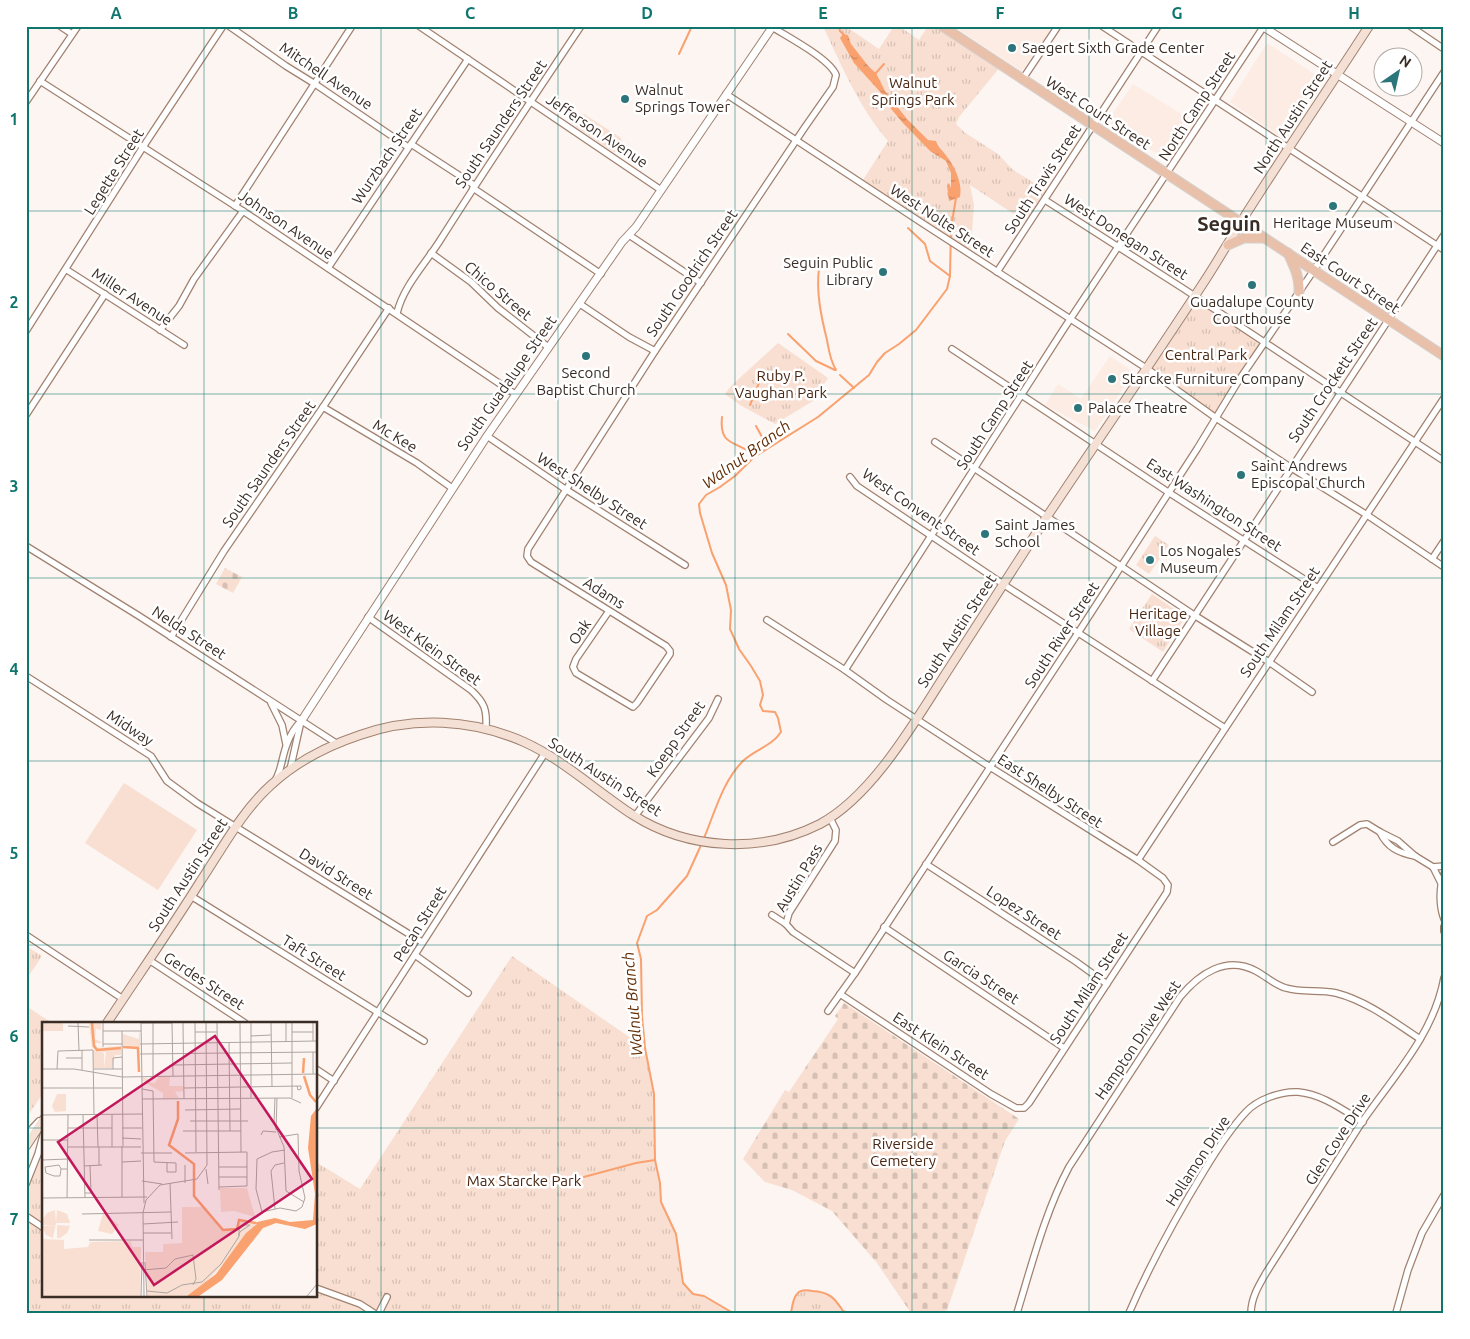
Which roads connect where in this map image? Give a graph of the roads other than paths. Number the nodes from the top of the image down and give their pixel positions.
1 (60, 26) edge
2 (78, 26) edge
3 (223, 26) edge
4 (229, 26) edge
5 (352, 26) edge
6 (419, 26) edge
7 (581, 26) edge
8 (942, 26) edge
9 (1058, 26) edge
10 (1102, 26) edge
11 (1158, 26) edge
12 (1369, 26) edge
13 (1410, 26) edge
14 (773, 27) edge
15 (1263, 27) edge
16 (72, 34) junction
17 (1444, 49) edge
18 (1141, 52) junction
19 (468, 59) junction
20 (1444, 72) edge
21 (1337, 75) junction
22 (1022, 80) junction
23 (40, 81) junction
24 (315, 84) junction
25 (726, 94) junction
26 (1216, 100) junction
27 (26, 102) edge
28 (531, 102) junction
29 (1411, 122) junction
30 (1093, 126) junction
31 (796, 140) junction
32 (1444, 144) edge
33 (410, 145) junction
34 (143, 147) junction
35 (1290, 148) junction
36 (1167, 174) junction
37 (474, 186) junction
38 (660, 190) junction
39 (1363, 196) junction
40 (1045, 200) junction
41 (235, 206) junction
42 (243, 211) junction
43 (1241, 222) junction
44 (629, 234) junction
45 (1444, 235) edge
46 (1266, 239) junction
47 (1228, 245) junction
48 (1437, 245) junction
49 (1118, 247) junction
50 (1444, 250) edge
51 (432, 253) junction
52 (1288, 253) junction
53 (328, 268) junction
54 (66, 270) junction
55 (1314, 270) junction
56 (997, 272) junction
57 (600, 274) junction
58 (701, 283) junction
59 (1299, 292) junction
60 (105, 294) junction
61 (1194, 296) junction
62 (580, 304) junction
63 (389, 308) junction
64 (397, 313) junction
65 (1071, 320) junction
66 (1389, 320) junction
67 (160, 330) junction
68 (26, 331) edge
69 (1264, 342) junction
70 (184, 345) dead end
71 (548, 347) junction
72 (952, 349) dead end
73 (655, 351) junction
74 (1444, 356) edge
75 (1146, 368) junction
76 (1341, 393) junction
77 (515, 394) junction
78 (1022, 395) junction
79 (1444, 398) edge
80 (324, 407) junction
81 (26, 415) edge
82 (1216, 418) junction
83 (486, 436) junction
84 (935, 442) dead end
85 (1415, 442) junction
86 (1096, 443) junction
87 (1444, 461) edge
88 (1290, 467) junction
89 (975, 468) junction
90 (850, 477) dead end
91 (452, 488) junction
92 (565, 489) junction
93 (1168, 492) junction
94 (1367, 515) junction
95 (1047, 517) junction
96 (931, 536) junction
97 (1243, 540) junction
98 (1444, 541) edge
99 (26, 546) edge
100 (527, 554) joint
101 (1432, 559) junction
102 (685, 565) dead end
103 (1121, 566) junction
104 (1444, 567) edge
105 (1004, 584) junction
106 (1318, 588) junction
107 (609, 611) junction
108 (1194, 615) junction
109 (368, 617) junction
110 (767, 620) dead end
111 (1078, 633) junction
112 (172, 637) junction
113 (1269, 662) junction
114 (845, 670) junction
115 (26, 676) edge
116 (1152, 681) junction
117 (1312, 692) dead end
118 (718, 699) dead end
119 (270, 701) junction
120 (633, 707) joint
121 (916, 719) junction
122 (302, 720) junction
123 (486, 728) junction
124 (1225, 728) junction
125 (336, 743) junction
126 (286, 746) junction
127 (545, 753) junction
128 (990, 767) junction
129 (290, 770) junction
130 (273, 783) junction
131 (635, 816) junction
132 (830, 818) junction
133 (236, 827) junction
134 (1333, 842) dead end
135 (1138, 860) junction
136 (926, 864) junction
137 (1444, 866) edge
138 (1433, 867) junction
139 (1444, 874) edge
140 (1441, 882) junction
141 (1168, 885) joint
142 (191, 896) junction
143 (772, 915) dead end
144 (1444, 919) edge
145 (786, 924) junction
146 (884, 927) junction
147 (26, 935) edge
148 (422, 942) junction
149 (415, 955) junction
150 (149, 960) junction
151 (854, 973) junction
152 (1444, 978) edge
153 (1107, 984) junction
154 (468, 992) dead end
155 (840, 994) junction
156 (123, 999) junction
157 (828, 1011) dead end
158 (377, 1012) junction
159 (108, 1022) edge
160 (243, 1022) edge
161 (1420, 1039) junction
162 (424, 1041) dead end
163 (1064, 1048) junction
164 (318, 1070) edge
165 (334, 1080) junction
166 (1029, 1103) joint
167 (318, 1105) edge
168 (42, 1120) edge
169 (42, 1121) edge
170 (1363, 1122) junction
171 (26, 1135) edge
172 (42, 1139) edge
173 (26, 1146) edge
174 (26, 1184) edge
175 (1444, 1195) edge
176 (26, 1216) edge
177 (42, 1227) edge
178 (318, 1289) edge
179 (386, 1297) dead end
180 (374, 1313) edge
181 (379, 1313) edge
182 (1016, 1313) edge
183 (1129, 1313) edge
184 (1251, 1313) edge
185 (1396, 1313) edge

1 - 16 street
2 - 16 street
3 - 34 street, Legette Street
4 - 24 street, Mitchell Avenue
5 - 24 street
6 - 19 street, Jefferson Avenue
7 - 28 street, South Saunders Street
8 - 22 main road, West Court Street
9 - 22 street
10 - 18 street
11 - 18 street, South Travis Street
12 - 21 main road, North Austin Street
13 - 17 street
14 - 25 street, South Guadalupe Street
14 - 31 street, South Goodrich Street
15 - 21 street
15 - 26 street, North Camp Street
16 - 23 street
18 - 26 street
18 - 30 street, South Travis Street
19 - 28 street, Jefferson Avenue
19 - 33 street, Wurzbach Street
20 - 29 street, South River Street
21 - 29 street
21 - 35 main road, North Austin Street
22 - 30 main road, West Court Street
23 - 27 street
23 - 34 street, Johnson Avenue
24 - 33 street, Mitchell Avenue
24 - 41 street
25 - 31 street, West Nolte Street
25 - 38 street, South Guadalupe Street
26 - 35 street
26 - 36 street, North Camp Street
28 - 37 street, South Saunders Street
28 - 38 street, Jefferson Avenue
29 - 32 street
29 - 39 street, South River Street
30 - 36 main road, West Court Street
30 - 40 street, South Travis Street
31 - 56 street, West Nolte Street
31 - 58 street, South Goodrich Street
33 - 37 street, Mitchell Avenue
33 - 53 street, Wurzbach Street
34 - 41 street, Johnson Avenue
34 - 54 street, Legette Street
35 - 39 street
35 - 43 main road, North Austin Street
36 - 43 main road, West Court Street
36 - 49 street, South Camp Street
37 - 51 street, South Saunders Street
37 - 57 street, Mitchell Avenue
38 - 44 street, South Guadalupe Street
39 - 48 street
39 - 55 street, South River Street
40 - 49 street, West Donegan Street
40 - 56 street, South Travis Street
41 - 42 street, Johnson Avenue
42 - 53 street, Johnson Avenue
42 - 67 street
43 - 46 main road, East Court Street
43 - 47 main road, South Austin Street
44 - 57 street, South Guadalupe Street
44 - 58 street
45 - 48 street, South Crockett Street
46 - 47 main road
46 - 52 main road, East Court Street
47 - 61 main road, South Austin Street
48 - 50 street
48 - 66 street, South Crockett Street
49 - 61 street, West Donegan Street
49 - 65 street, South Camp Street
51 - 64 street, South Saunders Street
51 - 71 street, Chico Street
52 - 55 main road, East Court Street
52 - 59 main road
53 - 63 street, Johnson Avenue
54 - 60 street, Miller Avenue
54 - 68 street, Legette Street
55 - 59 street, South River Street
55 - 66 main road, East Court Street
56 - 65 street, West Nolte Street
57 - 62 street, South Guadalupe Street
58 - 73 street, South Goodrich Street
59 - 69 street, South River Street
60 - 67 street, Miller Avenue
60 - 81 street
61 - 69 street
61 - 75 main road, South Austin Street
62 - 71 street, South Guadalupe Street
62 - 73 street
63 - 64 street, Johnson Avenue
63 - 80 street, South Saunders Street
64 - 77 street, Johnson Avenue
65 - 75 street, West Nolte Street
65 - 78 street, South Camp Street
66 - 74 main road, East Court Street
66 - 76 street, South Crockett Street
67 - 70 street, Miller Avenue
69 - 76 street
69 - 82 street, South River Street
71 - 77 street, South Guadalupe Street
72 - 78 street, East Washington Street
73 - 92 street, South Goodrich Street
75 - 82 street, West Nolte Street
75 - 86 main road, South Austin Street
76 - 85 street
76 - 88 street, South Crockett Street
77 - 83 street, South Guadalupe Street
78 - 86 street, East Washington Street
78 - 89 street, South Camp Street
79 - 85 street, South Milam Street
80 - 91 street, Mc Kee
80 - 112 street, South Saunders Street
82 - 88 street, West Nolte Street
82 - 93 street, South River Street
83 - 91 street, South Guadalupe Street
83 - 92 street, West Shelby Street
84 - 89 street
85 - 87 street
85 - 94 street, South Milam Street
86 - 93 street, East Washington Street
86 - 95 main road, South Austin Street
88 - 94 street, West Nolte Street
88 - 97 street, South Crockett Street
89 - 95 street
89 - 96 street, South Camp Street
90 - 96 street, West Convent Street
91 - 109 street, South Guadalupe Street
92 - 100 street, South Goodrich Street
92 - 102 street, West Shelby Street
93 - 97 street, East Washington Street
93 - 103 street, South River Street
94 - 101 street, West Nolte Street
94 - 106 street, South Milam Street
95 - 103 street
95 - 105 main road, South Austin Street
96 - 105 street, West Convent Street
96 - 114 street, South Camp Street
97 - 106 street, East Washington Street
97 - 108 street, South Crockett Street
98 - 101 street
99 - 112 street, Nelda Street
100 - 107 street, Adams
101 - 104 street, West Nolte Street
103 - 108 street
103 - 111 street, South River Street
105 - 111 street, West Convent Street
105 - 121 main road, South Austin Street
106 - 113 street, South Milam Street
107 - 120 street, Oak
107 - 120 street, Adams
108 - 113 street
108 - 116 street, South Crockett Street
109 - 122 street, South Guadalupe Street
109 - 123 street, West Klein Street
110 - 114 street
111 - 116 street, West Convent Street
111 - 128 street, South River Street
112 - 119 street, Nelda Street
113 - 117 street
113 - 124 street, South Milam Street
114 - 121 street
115 - 133 street, Midway
116 - 124 street, West Convent Street
118 - 131 street, Koepp Street
119 - 122 street, Nelda Street
119 - 126 street
121 - 128 street, East Shelby Street
121 - 132 main road, South Austin Street
122 - 125 street, Nelda Street
122 - 126 street
122 - 129 street, South Guadalupe Street
123 - 125 main road, South Austin Street
123 - 127 main road, South Austin Street
124 - 135 street, South Milam Street
125 - 129 main road, South Austin Street
126 - 130 street
127 - 131 main road, South Austin Street
127 - 148 street, Pecan Street
128 - 135 street, East Shelby Street
128 - 136 street, South River Street
129 - 130 main road, South Austin Street
130 - 133 main road, South Austin Street
131 - 132 main road, South Austin Street
132 - 145 street, Austin Pass
133 - 142 main road, South Austin Street
133 - 148 street, David Street
134 - 138 street
135 - 141 street, East Shelby Street
136 - 146 street, South River Street
136 - 153 street, Lopez Street
137 - 138 street
138 - 140 street
139 - 140 street
140 - 144 street
141 - 153 street, South Milam Street
142 - 150 main road, South Austin Street
142 - 158 street, Taft Street
143 - 145 street
145 - 151 street
146 - 151 street, South River Street
146 - 163 street, Garcia Street
147 - 156 street
148 - 149 street, Pecan Street
149 - 154 street
149 - 158 street, Pecan Street
150 - 156 main road, South Austin Street
150 - 160 street, Gerdes Street
151 - 155 street, South River Street
152 - 161 street, Glen Cove Drive
153 - 163 street, South Milam Street
155 - 157 street, South River Street
155 - 166 street, East Klein Street
156 - 159 main road, South Austin Street
158 - 162 street, Taft Street
158 - 165 street, Pecan Street
161 - 170 street, Glen Cove Drive
161 - 182 street, Hampton Drive West
163 - 166 street, South Milam Street
164 - 165 street
165 - 167 street, Pecan Street
168 - 171 street
169 - 173 main road
170 - 183 street, Hollamon Drive
170 - 184 street, Glen Cove Drive
172 - 174 street
175 - 185 street
176 - 177 street
178 - 180 street
179 - 181 street

